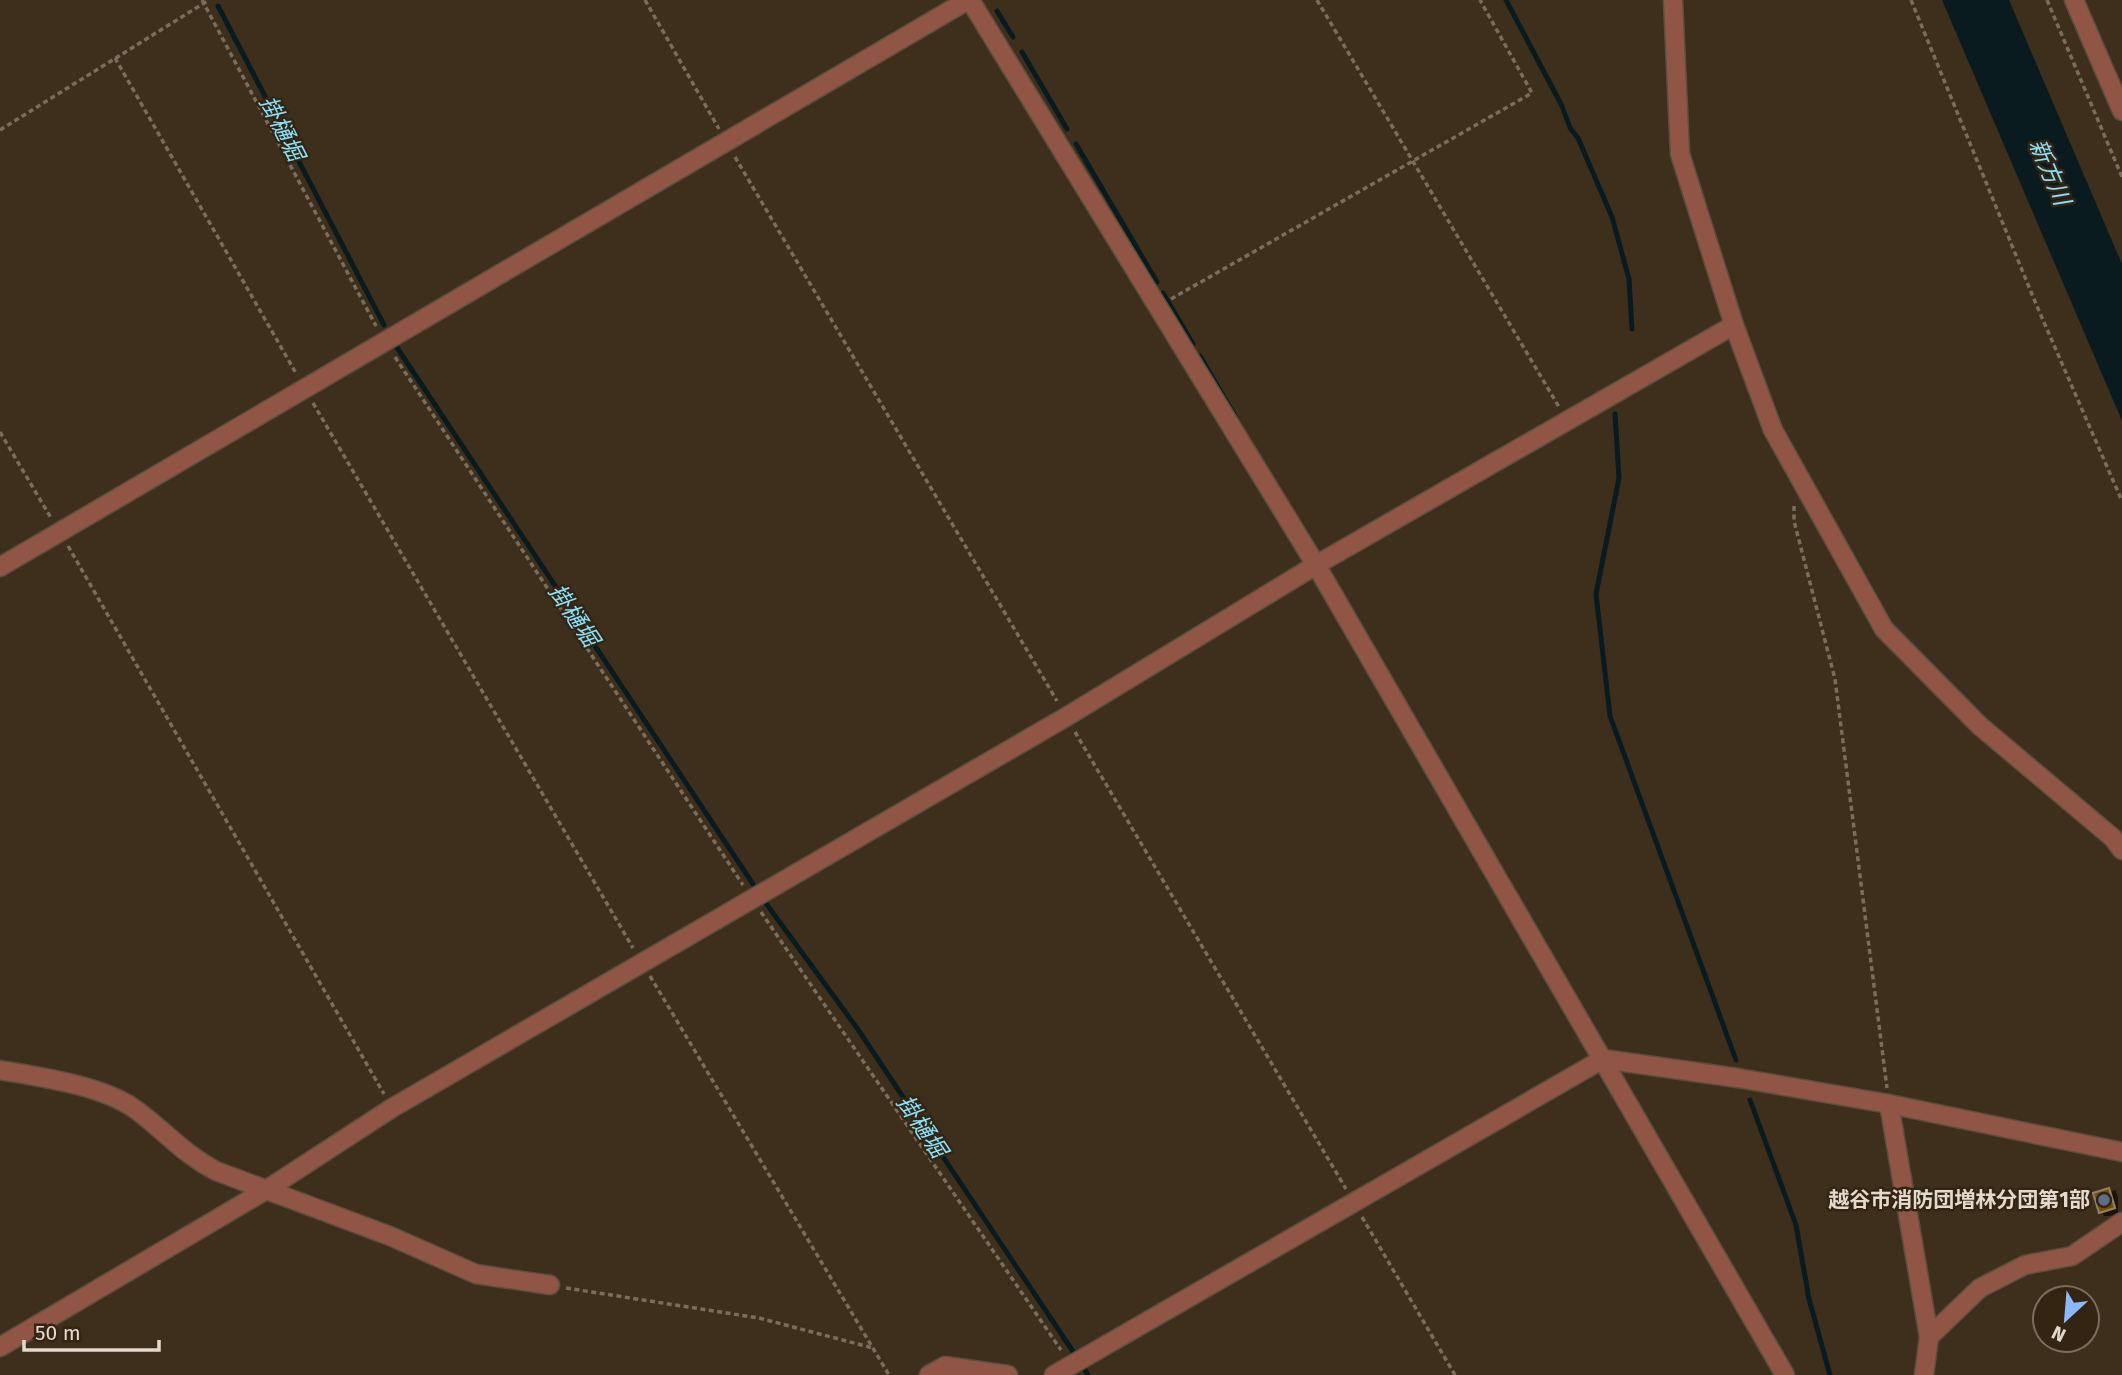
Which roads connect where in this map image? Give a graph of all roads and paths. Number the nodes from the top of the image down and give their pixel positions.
1 (645, 0) edge
2 (969, 0) edge
3 (1317, 0) edge
4 (1480, 0) edge
5 (1674, 0) edge
6 (1911, 0) edge
7 (2047, 0) edge
8 (2074, 0) edge
9 (205, 1) edge
10 (116, 58) junction
11 (2122, 111) edge
12 (0, 130) edge
13 (726, 141) junction
14 (1411, 162) junction
15 (2122, 177) edge
16 (1157, 306) junction
17 (1734, 325) junction
18 (389, 339) junction
19 (304, 387) junction
20 (1567, 421) junction
21 (0, 432) edge
22 (1794, 467) junction
23 (2122, 500) edge
24 (60, 533) junction
25 (1316, 565) junction
26 (0, 566) edge
27 (1066, 717) junction
28 (2122, 850) edge
29 (756, 895) junction
30 (641, 962) junction
31 (1603, 1059) junction
32 (0, 1070) edge
33 (1889, 1104) junction
34 (392, 1108) junction
35 (2122, 1152) edge
36 (266, 1190) junction
37 (1354, 1203) junction
38 (2122, 1222) edge
39 (550, 1285) joint
40 (1928, 1337) junction
41 (0, 1347) edge
42 (873, 1348) junction
43 (1077, 1363) junction
44 (889, 1375) edge
45 (929, 1375) edge
46 (1008, 1375) edge
47 (1054, 1375) edge
48 (1455, 1375) edge
49 (1785, 1375) edge
50 (1924, 1375) edge

1 - 13 path
2 - 13 street
2 - 16 street
3 - 14 path
4 - 14 path
5 - 17 street
6 - 23 path
7 - 15 path
8 - 11 street
9 - 10 path
9 - 18 path
10 - 12 path
10 - 19 path
13 - 18 street
13 - 27 path
14 - 16 path
14 - 20 path
16 - 25 street
17 - 20 street
17 - 22 street
18 - 19 street
18 - 29 path
19 - 24 street
19 - 30 path
20 - 25 street
21 - 24 path
22 - 28 street
22 - 33 path
24 - 26 street
24 - 34 path
25 - 27 street
25 - 31 street
27 - 29 street
27 - 37 path
29 - 30 street
29 - 43 path
30 - 34 street
30 - 42 path
31 - 33 street
31 - 37 street
31 - 49 street
32 - 36 street
33 - 35 street
33 - 40 street
34 - 36 street
36 - 39 street
36 - 41 street
37 - 43 street
37 - 48 path
38 - 40 street
39 - 42 path
40 - 50 street
42 - 44 path
43 - 47 street
45 - 46 street

